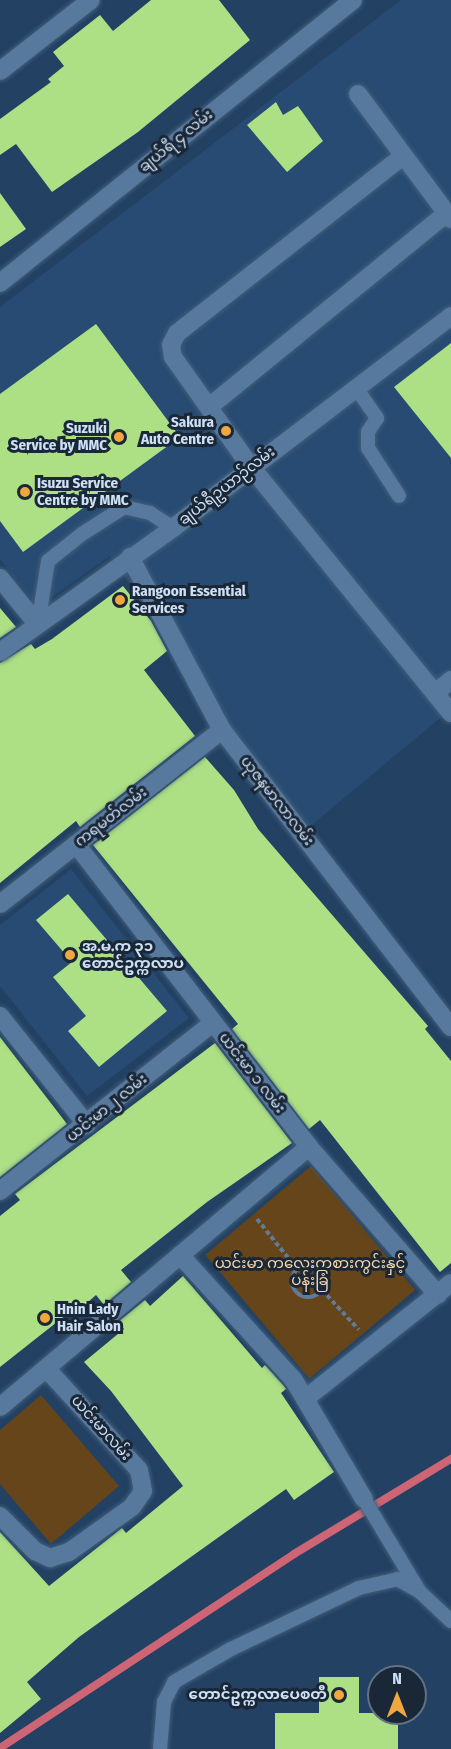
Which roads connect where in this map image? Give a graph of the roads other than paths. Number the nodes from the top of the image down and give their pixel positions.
1 (90, 0) edge
2 (353, 0) edge
3 (0, 71) edge
4 (358, 94) dead end
5 (403, 156) junction
6 (449, 216) edge
7 (0, 283) edge
8 (451, 316) edge
9 (356, 388) junction
10 (209, 407) junction
11 (251, 467) junction
12 (399, 496) dead end
13 (173, 528) junction
14 (130, 557) junction
15 (0, 578) edge
16 (38, 625) junction
17 (0, 652) edge
18 (451, 680) edge
19 (435, 693) junction
20 (451, 713) edge
21 (222, 730) junction
22 (76, 844) junction
23 (0, 904) edge
24 (0, 1016) edge
25 (213, 1023) junction
26 (451, 1027) edge
27 (87, 1125) junction
28 (309, 1147) junction
29 (0, 1191) edge
30 (180, 1256) junction
31 (444, 1289) edge
32 (46, 1368) junction
33 (305, 1399) junction
34 (0, 1407) edge
35 (364, 1499) joint
36 (0, 1516) edge
37 (419, 1591) junction
38 (451, 1621) edge
39 (160, 1749) edge

1 - 3 street
2 - 7 street, ချယ်ရီ ၄ လမ်း
4 - 5 street
5 - 6 street
5 - 10 street
6 - 10 street
8 - 9 street, ချယ်ရီဥယာဉ်လမ်း
9 - 11 street, ချယ်ရီဥယာဉ်လမ်း
9 - 12 lane
10 - 11 street
11 - 13 street, ချယ်ရီဥယာဉ်လမ်း
11 - 19 street
13 - 14 street, ချယ်ရီဥယာဉ်လမ်း
13 - 16 lane
14 - 16 street, ချယ်ရီဥယာဉ်လမ်း
14 - 21 street, ယုဇနမာလာလမ်း
15 - 16 street
16 - 17 street, ချယ်ရီဥယာဉ်လမ်း
18 - 19 street
19 - 20 street
21 - 22 street, ကရမတ်လမ်း
21 - 26 street, ယုဇနမာလာလမ်း
22 - 23 street, ကရမတ်လမ်း
22 - 25 street, ယင်းမာ ၁ လမ်း
24 - 27 street
25 - 27 street, ယင်းမာ ၂ လမ်း
25 - 28 street, ယင်းမာ ၁ လမ်း
27 - 29 street, ယင်းမာ ၂ လမ်း
28 - 30 street
28 - 31 street, ယင်းမာ ၁ လမ်း
30 - 32 street
30 - 33 street
31 - 33 street
32 - 34 street
32 - 36 street, ယင်းမာလမ်း
33 - 35 street
35 - 37 lane
37 - 38 lane
37 - 39 lane

